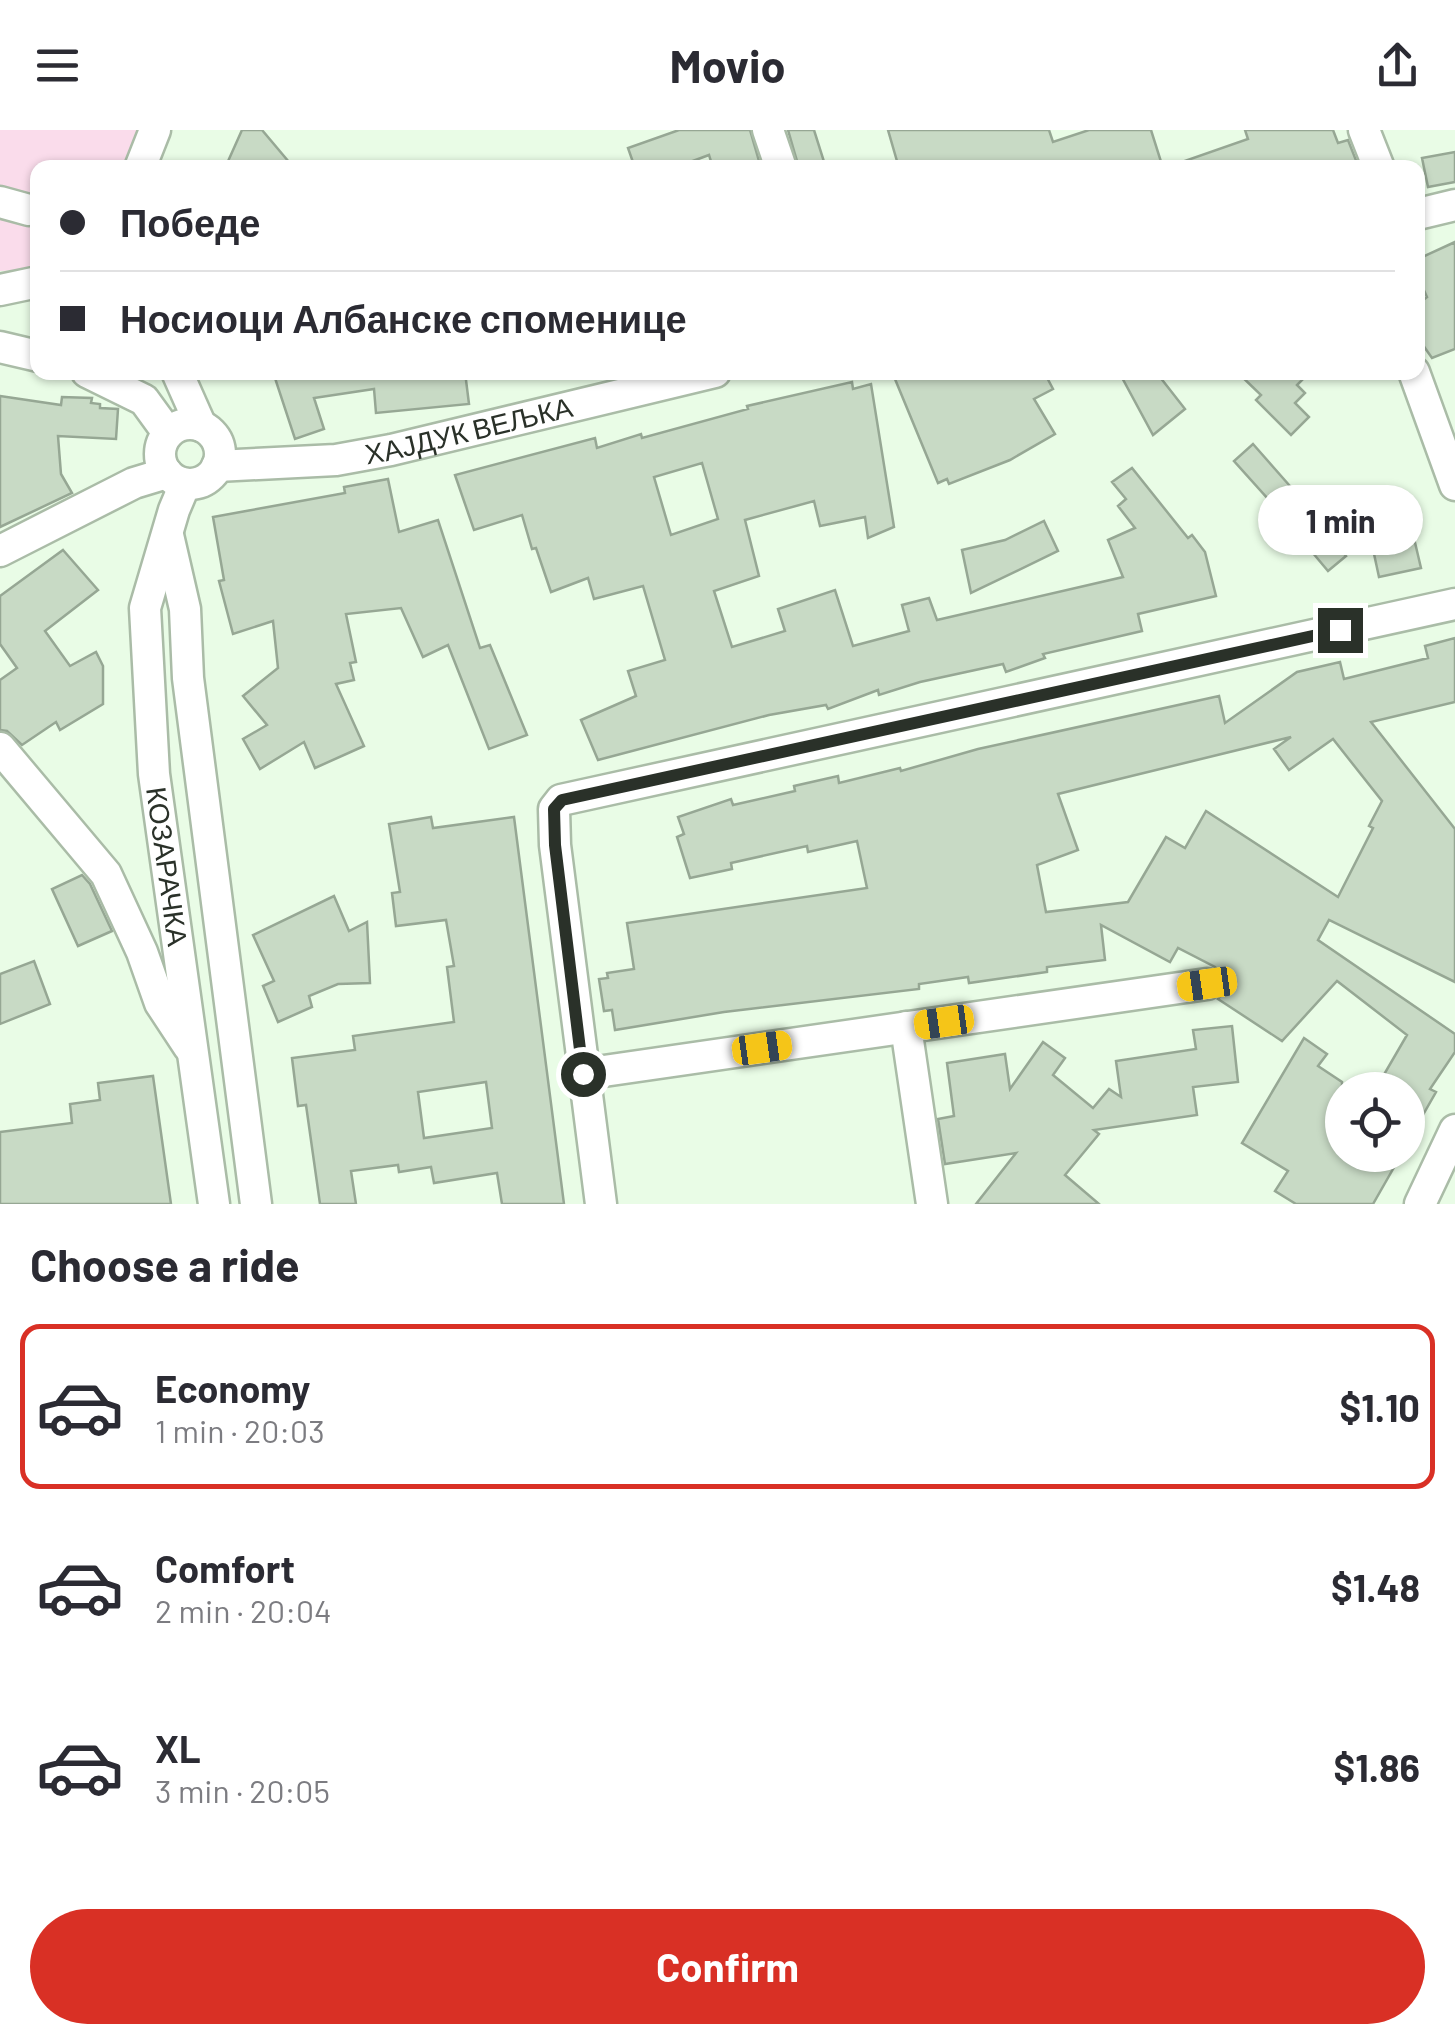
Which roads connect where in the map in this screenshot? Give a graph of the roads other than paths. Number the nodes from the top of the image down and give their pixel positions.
1 (155, 130) edge
2 (768, 130) edge
3 (1364, 130) edge
4 (143, 160) edge
5 (778, 160) edge
6 (1376, 160) edge
7 (1455, 205) edge
8 (1425, 212) edge
9 (30, 284) edge
10 (0, 290) edge
11 (0, 347) edge
12 (30, 354) edge
13 (103, 380) edge
14 (181, 380) edge
15 (682, 380) edge
16 (1417, 380) edge
17 (201, 426) junction
18 (168, 433) junction
19 (218, 466) junction
20 (176, 478) junction
21 (1455, 485) edge
22 (168, 532) junction
23 (0, 551) edge
24 (1455, 604) edge
25 (0, 748) edge
26 (1207, 984) dead end
27 (906, 1027) junction
28 (193, 1052) junction
29 (583, 1074) junction
30 (1455, 1130) edge
31 (214, 1204) edge
32 (256, 1204) edge
33 (600, 1204) edge
34 (932, 1204) edge
35 (1420, 1204) edge

1 - 4 street
2 - 5 street
3 - 6 street
7 - 8 street
9 - 10 street
11 - 12 street
13 - 18 street
14 - 17 street
15 - 19 street, ХАЈДУК ВЕЉКА
16 - 21 street
17 - 18 street
17 - 19 street
18 - 20 street
19 - 20 street
20 - 22 street, КОЗАРАЧКА
20 - 23 street
22 - 28 street, КОЗАРАЧКА
22 - 32 street, КОЗАРАЧКА
24 - 29 street
25 - 28 street
26 - 27 street
27 - 29 street
27 - 34 street
28 - 31 street, КОЗАРАЧКА
29 - 33 street
30 - 35 street

